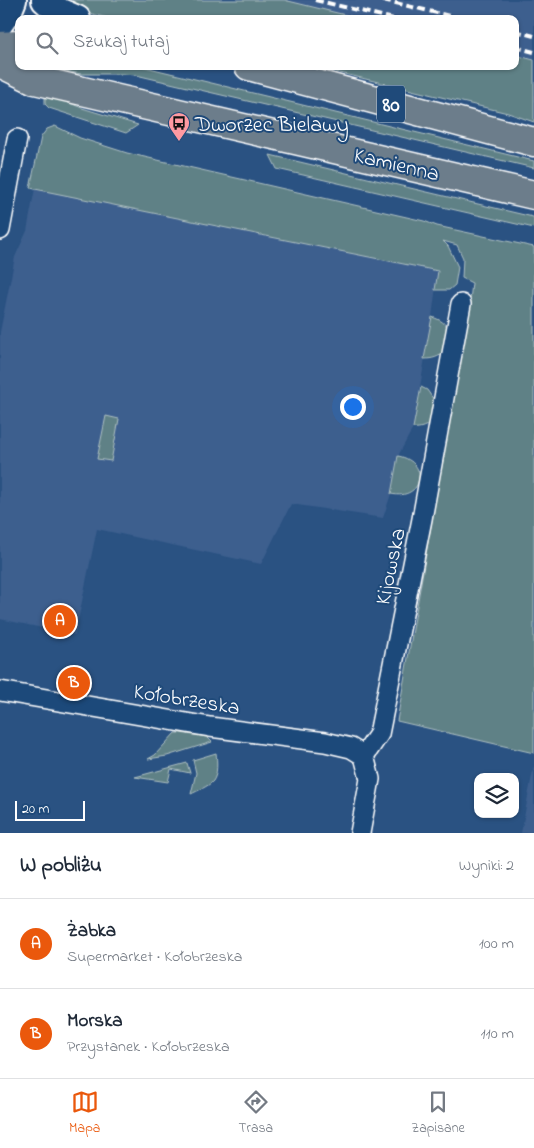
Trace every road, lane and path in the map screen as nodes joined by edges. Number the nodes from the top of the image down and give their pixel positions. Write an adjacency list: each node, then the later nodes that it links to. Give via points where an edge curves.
1 (13, 0): 4 (street)
2 (45, 0): 3 (street)
3 (68, 15)
4 (0, 23)
5 (15, 44): 6 (main road)
6 (0, 46)
7 (0, 63): 11 (main road, Kamienna, via 35,80)
8 (264, 70): 10 (main road, 80)
9 (17, 138): 12 (street)
10 (534, 142)
11 (534, 195)
12 (0, 230)
13 (461, 304): 15 (street, Kijowska, via 379,734)
14 (0, 691): 15 (street, Kołobrzeska, via 210,727 324,742 351,748)
15 (364, 756): 16 (street, via 370,779)
16 (360, 833)

